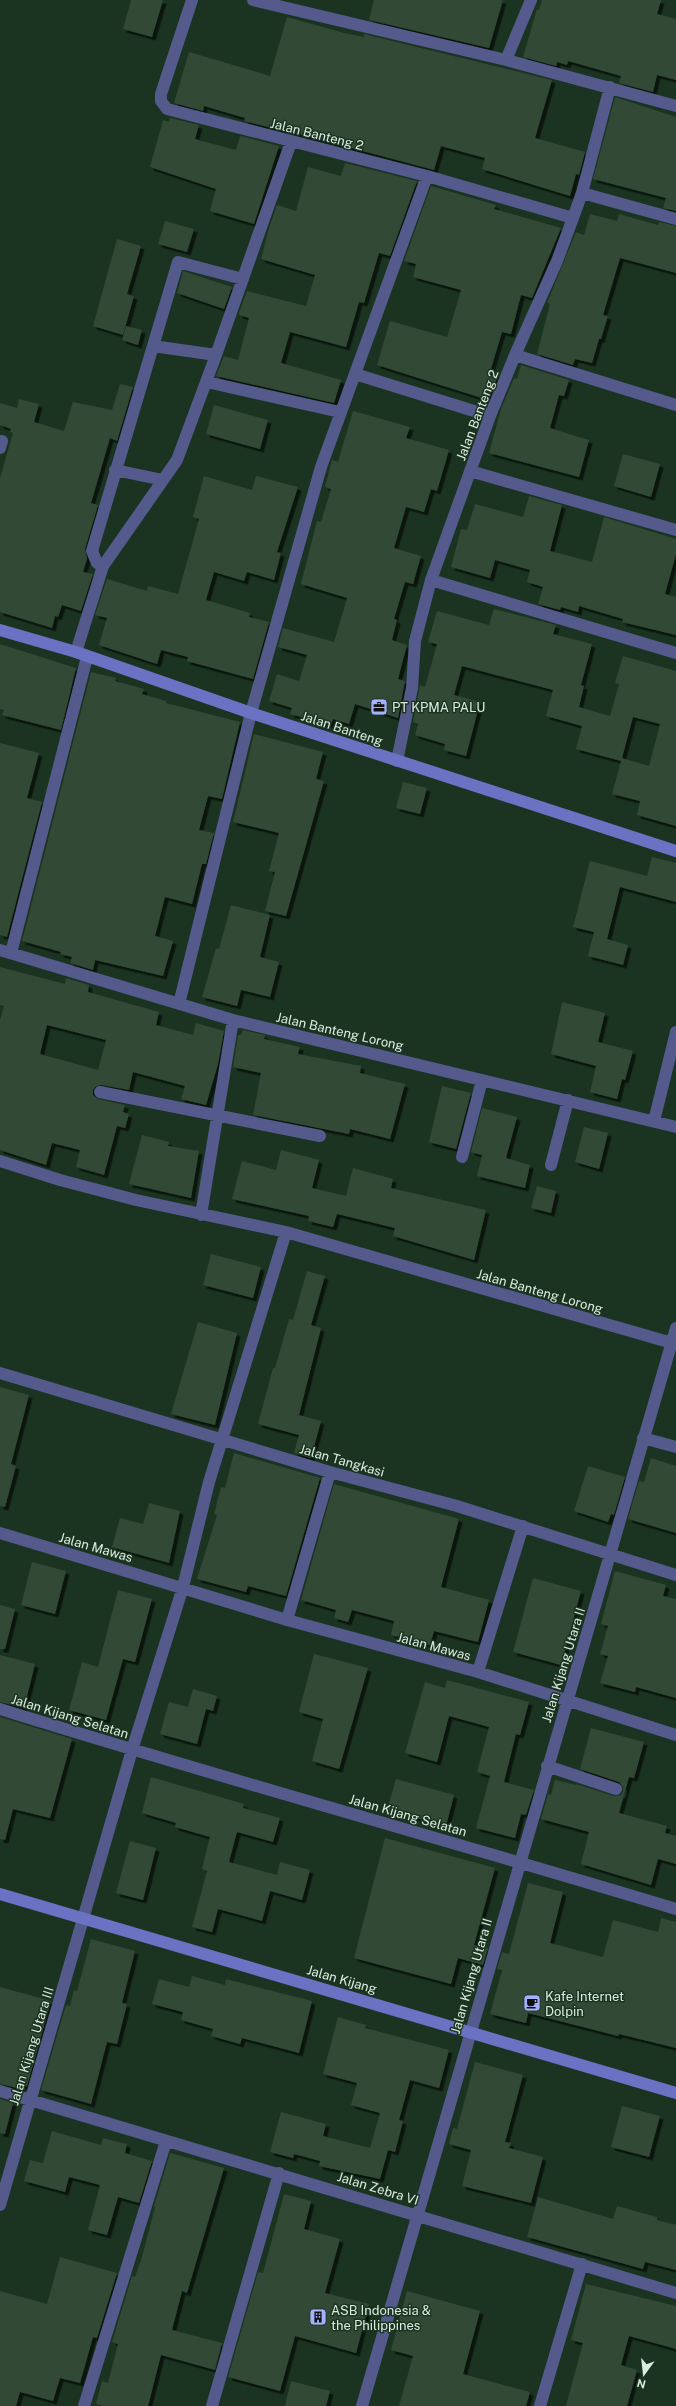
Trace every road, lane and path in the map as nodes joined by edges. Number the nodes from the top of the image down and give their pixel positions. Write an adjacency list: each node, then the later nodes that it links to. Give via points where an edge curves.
1 (192, 0): 7 (street, Jalan Banteng 2, via 161,94 164,107 173,112)
2 (253, 0): 4 (street)
3 (530, 0): 4 (street)
4 (506, 60): 5 (street)
5 (610, 86): 6 (street); 9 (street, Jalan Banteng 2)
6 (676, 106)
7 (291, 142): 8 (street, Jalan Banteng 2); 12 (street)
8 (427, 176): 10 (street, Jalan Banteng 2); 16 (street)
9 (582, 193): 10 (street, Jalan Banteng 2); 11 (street)
10 (573, 218): 15 (street, Jalan Banteng 2, via 558,261)
11 (676, 219)
12 (243, 279): 13 (street, via 178,262); 14 (street)
13 (153, 346): 14 (street); 21 (street)
14 (216, 355): 17 (street)
15 (515, 355): 18 (street); 20 (street, Jalan Banteng 2)
16 (355, 374): 19 (street); 20 (street)
17 (207, 382): 19 (street); 23 (street, via 177,460)
18 (676, 405)
19 (340, 412): 30 (street, via 321,467)
20 (490, 416): 22 (street, Jalan Banteng 2)
21 (114, 470): 23 (street); 25 (street, via 92,551 97,563)
22 (470, 471): 24 (street); 26 (street, Jalan Banteng 2)
23 (163, 480): 25 (street)
24 (676, 530)
25 (102, 566): 29 (street)
26 (431, 580): 28 (street); 31 (street, Jalan Banteng 2, via 415,641 412,688)
27 (0, 630): 29 (street, Jalan Banteng)
28 (676, 653)
29 (82, 655): 30 (street, Jalan Banteng); 33 (street)
30 (251, 713): 31 (street, Jalan Banteng); 34 (street)
31 (397, 761): 32 (street, Jalan Banteng)
32 (676, 851)
33 (6, 952): 34 (street, Jalan Banteng Lorong)
34 (179, 1004): 35 (street, Jalan Banteng Lorong)
35 (233, 1020): 37 (street, Jalan Banteng Lorong); 40 (street)
36 (676, 1032): 41 (street)
37 (482, 1080): 39 (street, Jalan Banteng Lorong); 44 (street)
38 (100, 1092): 40 (street)
39 (568, 1100): 41 (street, Jalan Banteng Lorong); 46 (street)
40 (217, 1114): 43 (street); 47 (street)
41 (654, 1121): 42 (street, Jalan Banteng Lorong)
42 (676, 1127)
43 (320, 1136)
44 (462, 1157)
45 (0, 1161): 47 (street, Jalan Banteng Lorong, via 60,1180)
46 (551, 1165)
47 (201, 1215): 48 (street, Jalan Banteng Lorong)
48 (286, 1232): 50 (street, Jalan Banteng Lorong); 53 (street)
49 (676, 1328): 50 (street)
50 (672, 1343): 52 (street)
51 (0, 1372): 53 (street, Jalan Tangkasi)
52 (643, 1438): 54 (street); 58 (street)
53 (224, 1440): 55 (street, Jalan Tangkasi); 60 (street, via 209,1482)
54 (676, 1448)
55 (330, 1472): 56 (street, Jalan Tangkasi); 61 (street)
56 (523, 1526): 58 (street, Jalan Tangkasi); 62 (street)
57 (0, 1533): 60 (street, Jalan Mawas)
58 (612, 1554): 59 (street, Jalan Tangkasi); 63 (street, Jalan Kijang Utara II)
59 (676, 1575)
60 (183, 1587): 61 (street, Jalan Mawas); 66 (street)
61 (287, 1620): 62 (street, Jalan Mawas)
62 (478, 1672): 63 (street, Jalan Mawas)
63 (566, 1701): 65 (street, Jalan Mawas); 67 (street, Jalan Kijang Utara II)
64 (0, 1709): 66 (street, Jalan Kijang Selatan)
65 (676, 1735)
66 (132, 1750): 69 (street, Jalan Kijang Selatan); 72 (street, Jalan Kijang Selatan)
67 (547, 1766): 68 (street); 69 (street, Jalan Kijang Utara II)
68 (616, 1789)
69 (519, 1861): 71 (street, Jalan Kijang Selatan); 73 (street, Jalan Kijang Utara II)
70 (0, 1894): 72 (street, Jalan Kijang)
71 (676, 1909)
72 (84, 1919): 73 (street, Jalan Kijang); 76 (street, Jalan Kijang Utara III)
73 (470, 2030): 75 (street, Jalan Kijang); 80 (street, Jalan Kijang Utara II)
74 (0, 2091): 76 (street, Jalan Zebra VI)
75 (676, 2093)
76 (29, 2100): 77 (street, Jalan Zebra VI); 79 (street, Jalan Kijang Utara III)
77 (166, 2141): 78 (street, Jalan Zebra VI); 83 (street)
78 (279, 2173): 80 (street, Jalan Zebra VI); 84 (street)
79 (0, 2205)
80 (417, 2215): 81 (street, Jalan Zebra VI); 85 (street, Jalan Kijang Utara II)
81 (582, 2264): 82 (street, Jalan Zebra VI); 86 (street)
82 (676, 2292)
83 (84, 2406)
84 (212, 2406)
85 (362, 2406)
86 (540, 2406)

